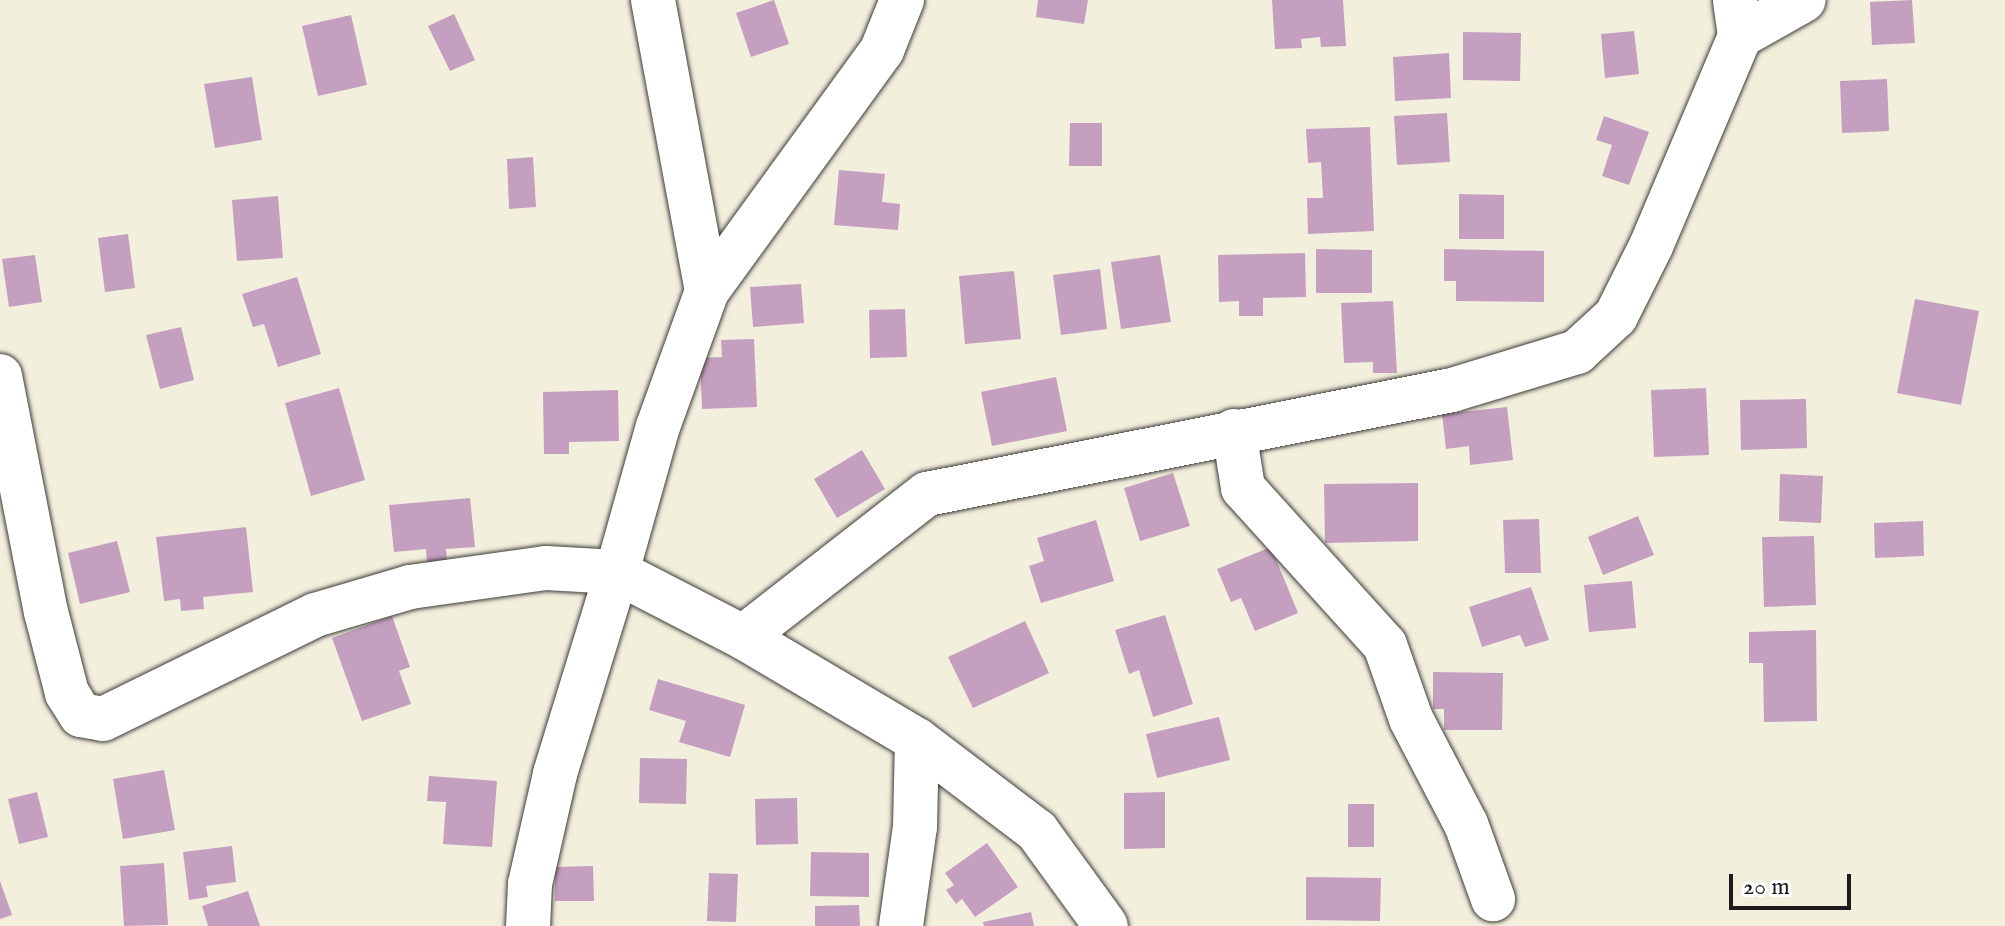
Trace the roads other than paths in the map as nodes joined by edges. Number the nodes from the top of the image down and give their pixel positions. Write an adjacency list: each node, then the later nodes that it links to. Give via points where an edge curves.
1 (653, 0): 5 (street)
2 (902, 0): 5 (street, via 882,50)
3 (1804, 0): 4 (street)
4 (1738, 18): 7 (street, via 1616,316 1577,352 1452,390)
5 (707, 291): 8 (street, via 658,426)
6 (0, 376): 8 (street, via 46,612 67,693 81,715 103,719 315,615 410,587 546,568)
7 (1234, 431): 9 (street, via 927,494); 11 (street, via 1243,488 1385,645 1411,719 1466,824)
8 (617, 572): 9 (street); 12 (street, via 555,774 530,884)
9 (743, 637): 10 (street)
10 (917, 740): 13 (street, via 915,827); 14 (street, via 1037,831)
11 (1493, 899)
12 (528, 926)
13 (901, 926)
14 (1106, 926)

